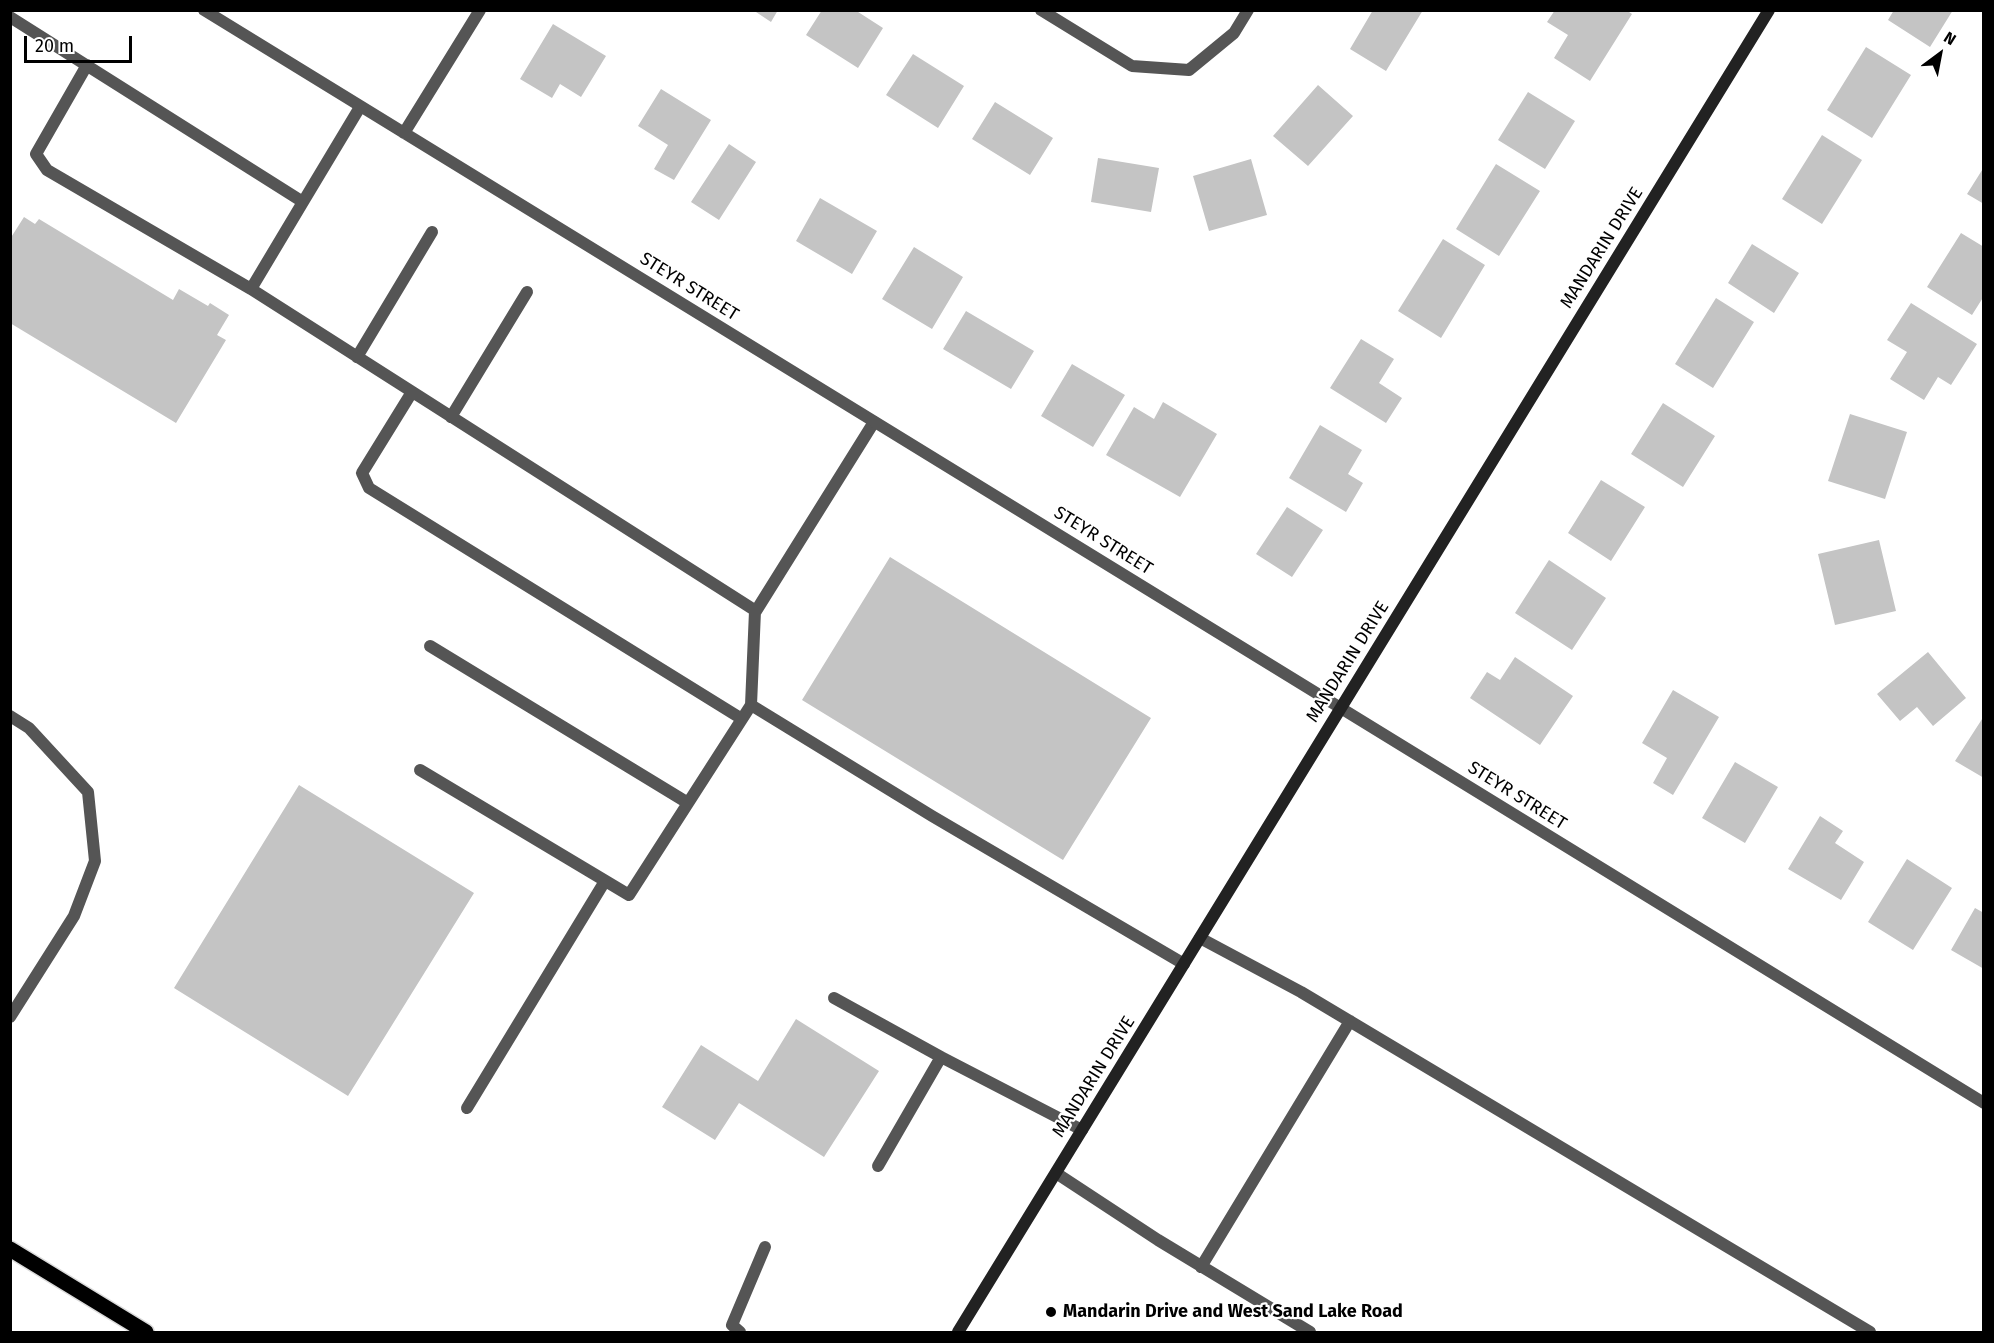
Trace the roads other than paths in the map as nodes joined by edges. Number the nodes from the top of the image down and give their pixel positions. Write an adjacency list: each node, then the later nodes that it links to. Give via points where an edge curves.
1 (204, 10): 8 (street, STEYR STREET)
2 (480, 10): 9 (street)
3 (1041, 10): 4 (street, via 1132,66 1189,70 1234,33)
4 (1248, 10)
5 (1769, 10): 21 (street, MANDARIN DRIVE)
6 (10, 17): 7 (street)
7 (87, 65): 10 (street); 12 (street, via 36,154 47,170)
8 (360, 106): 9 (street, STEYR STREET); 10 (street)
9 (404, 133): 17 (street, STEYR STREET)
10 (303, 202): 12 (street)
11 (432, 232): 14 (street)
12 (251, 289): 14 (street)
13 (527, 292): 16 (street)
14 (357, 357): 15 (street)
15 (412, 392): 16 (street); 23 (street, via 362,473 369,488)
16 (451, 417): 18 (street)
17 (874, 422): 18 (street); 21 (street, STEYR STREET)
18 (755, 611): 20 (street)
19 (430, 646): 25 (street)
20 (751, 705): 23 (street); 28 (street)
21 (1341, 709): 27 (street, MANDARIN DRIVE); 33 (street, STEYR STREET)
22 (10, 716): 30 (street, via 28,728 88,792 95,861 74,916)
23 (742, 719): 25 (street)
24 (420, 770): 26 (street)
25 (688, 803): 26 (street, via 629,895)
26 (605, 881): 34 (street)
27 (1200, 938): 28 (street, MANDARIN DRIVE); 31 (street)
28 (1184, 964): 35 (street, MANDARIN DRIVE)
29 (834, 998): 32 (street)
30 (10, 1017)
31 (1350, 1021): 40 (street); 45 (street)
32 (941, 1057): 35 (street); 36 (street)
33 (1983, 1103)
34 (467, 1108)
35 (1082, 1130): 37 (street, MANDARIN DRIVE)
36 (878, 1166)
37 (1056, 1173): 40 (street); 43 (street, MANDARIN DRIVE)
38 (765, 1247): 42 (street, via 732,1325)
39 (10, 1249): 41 (main road)
40 (1201, 1267): 44 (street)
41 (146, 1332)
42 (740, 1332)
43 (958, 1332)
44 (1310, 1332)
45 (1869, 1332)

